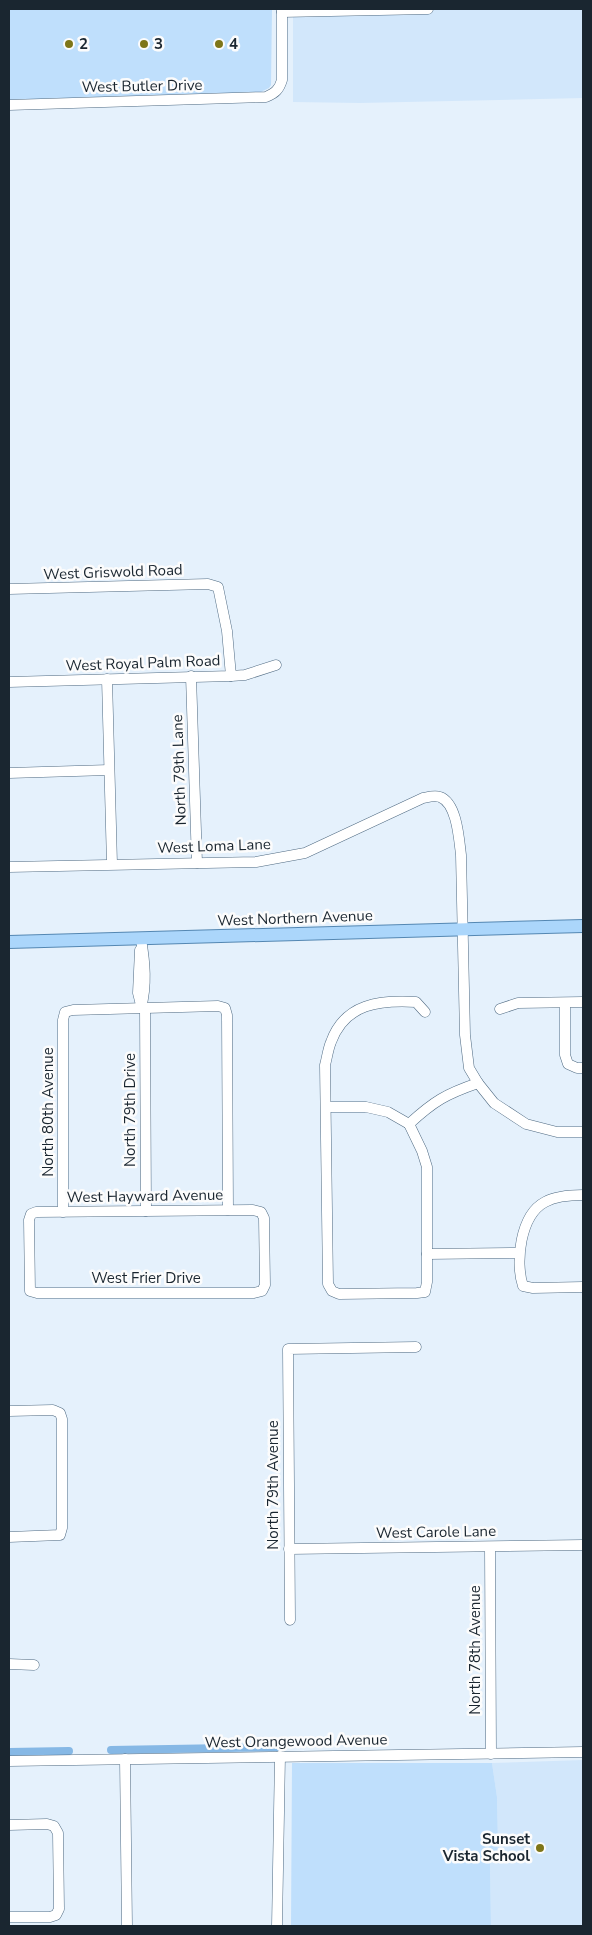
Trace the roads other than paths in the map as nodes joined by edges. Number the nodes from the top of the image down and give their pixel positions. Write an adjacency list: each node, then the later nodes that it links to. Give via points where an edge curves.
1 (428, 9): 2 (street)
2 (282, 10): 3 (street, West Butler Drive, via 282,80 280,88 266,97)
3 (9, 104)
4 (9, 589): 7 (street, West Griswold Road, via 208,584 218,587 228,632)
5 (276, 664): 7 (street, West Royal Palm Road, via 245,675)
6 (191, 676): 7 (street, West Royal Palm Road); 8 (street, West Royal Palm Road); 12 (street, North 79th Lane)
7 (231, 676)
8 (107, 679): 9 (street, West Royal Palm Road); 10 (street)
9 (9, 682)
10 (109, 770): 11 (street); 13 (street)
11 (9, 772)
12 (197, 863): 13 (street, West Loma Lane); 16 (street, West Loma Lane, via 256,862 305,853 424,798 438,796 448,801 458,832 462,856)
13 (112, 864): 14 (street, West Loma Lane)
14 (9, 868)
15 (583, 926): 16 (main road, West Northern Avenue)
16 (462, 928): 17 (main road, West Northern Avenue); 25 (street, via 465,1035 470,1068)
17 (141, 939): 18 (main road, West Northern Avenue); 21 (street, North 79th Drive, via 138,964)
18 (9, 942)
19 (583, 1002): 20 (street)
20 (565, 1003): 22 (street, via 518,1003); 24 (street, via 564,1055 568,1064)
21 (143, 1008): 30 (street, via 225,1008); 31 (street, North 79th Drive); 32 (street, North 80th Avenue, via 65,1012)
22 (500, 1010)
23 (425, 1012): 26 (street, via 416,1002 392,1001 362,1006 342,1022 331,1042 326,1066)
24 (583, 1068)
25 (478, 1083): 27 (street, via 449,1093); 28 (street, via 494,1103 526,1124 557,1132)
26 (327, 1107): 27 (street, via 366,1107 388,1112); 34 (street, via 328,1284 332,1291 339,1294 425,1292)
27 (410, 1124): 34 (street, via 427,1167)
28 (583, 1132)
29 (583, 1195): 33 (street, via 545,1202 524,1230)
30 (228, 1210): 31 (street, West Hayward Avenue); 37 (street, West Hayward Avenue, via 261,1212 264,1218 265,1285)
31 (146, 1211): 32 (street, West Hayward Avenue)
32 (63, 1212): 36 (street, West Hayward Avenue, via 31,1214)
33 (519, 1253): 34 (street); 35 (street, via 523,1286)
34 (427, 1254)
35 (583, 1287)
36 (30, 1291): 37 (street, West Frier Drive)
37 (262, 1291)
38 (416, 1347): 43 (street, North 79th Avenue, via 288,1349)
39 (9, 1411): 40 (street, via 54,1410 60,1412 62,1419 60,1535)
40 (9, 1537)
41 (583, 1545): 42 (street, West Carole Lane)
42 (490, 1547): 43 (street, West Carole Lane); 48 (street, North 78th Avenue)
43 (289, 1550): 44 (street, North 79th Avenue)
44 (290, 1620)
45 (9, 1664): 46 (street)
46 (34, 1665)
47 (583, 1752): 48 (street, West Orangewood Avenue)
48 (491, 1754): 49 (street, West Orangewood Avenue)
49 (280, 1756): 50 (street, West Orangewood Avenue); 55 (street)
50 (125, 1759): 51 (street, West Orangewood Avenue); 54 (street)
51 (9, 1761)
52 (9, 1825): 53 (street, via 47,1824 54,1826 58,1833 56,1915)
53 (9, 1917)
54 (127, 1926)
55 (277, 1926)

